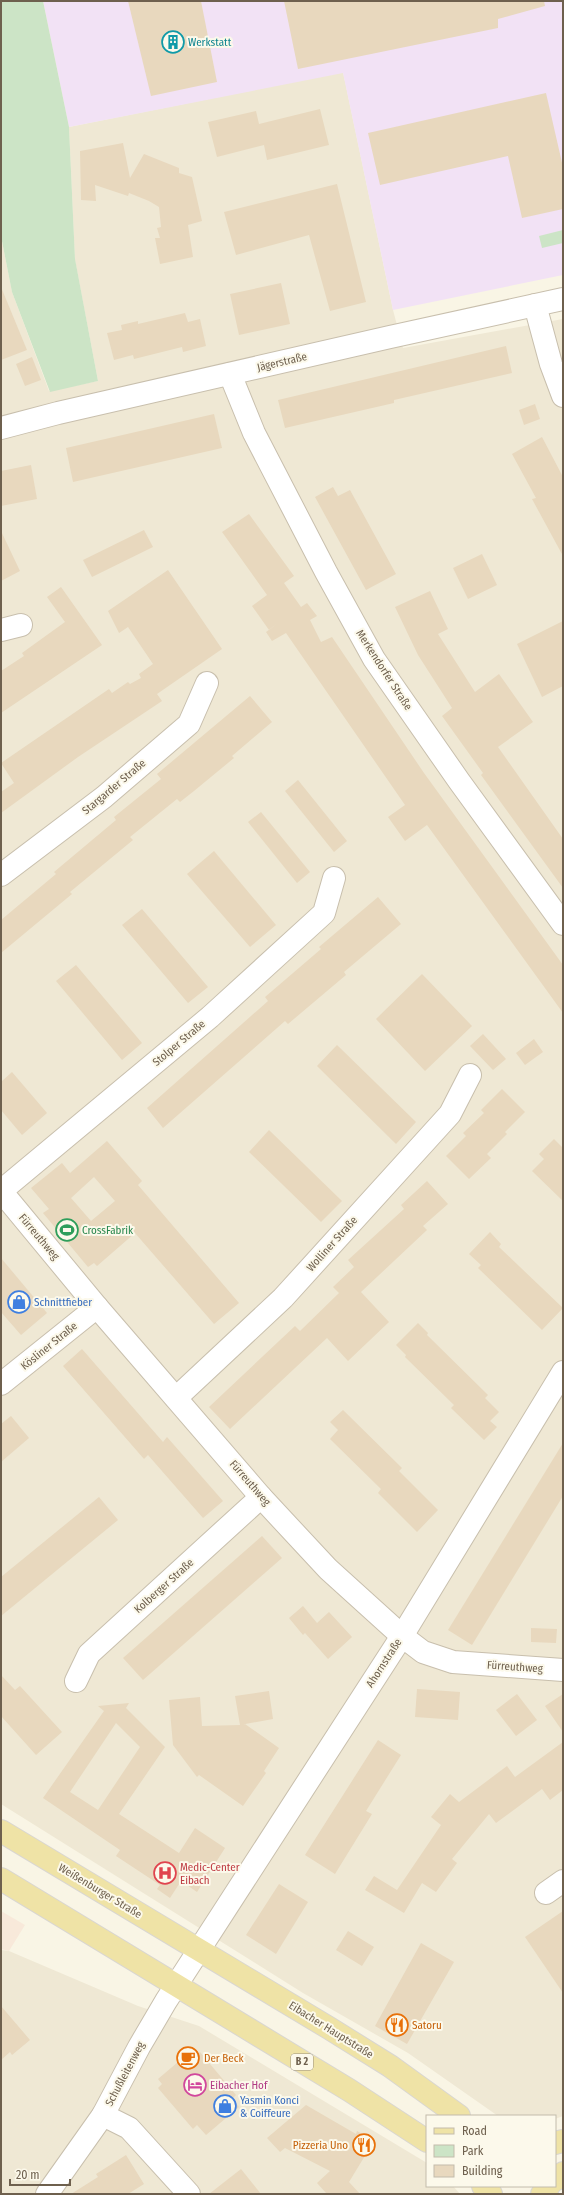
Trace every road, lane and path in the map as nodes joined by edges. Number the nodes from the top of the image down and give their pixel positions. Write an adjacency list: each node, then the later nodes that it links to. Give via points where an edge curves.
1 (563, 299): 2 (street, Jägerstraße)
2 (535, 305): 3 (street, Jägerstraße); 4 (street, via 551,364)
3 (230, 374): 5 (street, Jägerstraße); 9 (street, Merkendorfer Straße, via 254,433 374,659)
4 (563, 396)
5 (1, 428)
6 (207, 683): 7 (street, Stargarder Straße, via 189,724 104,797)
7 (1, 875)
8 (334, 878): 11 (street, Stolper Straße, via 324,913 210,1017)
9 (563, 924)
10 (470, 1075): 15 (street, Wolliner Straße, via 450,1114 283,1298)
11 (1, 1191): 12 (street, Fürreuthweg)
12 (97, 1307): 14 (street, Kösliner Straße); 15 (street, Fürreuthweg)
13 (563, 1372): 17 (street, Ahornstraße)
14 (1, 1384)
15 (176, 1398): 16 (street, Fürreuthweg)
16 (261, 1497): 17 (street, Fürreuthweg, via 328,1569); 19 (street, Kolberger Straße, via 89,1654)
17 (402, 1636): 18 (street, Fürreuthweg, via 423,1652 453,1662); 22 (street, Ahornstraße)
18 (563, 1670)
19 (76, 1680)
20 (1, 1831): 22 (main road, Weißenburger Straße)
21 (1, 1879): 23 (main road, B 2)
22 (199, 1950): 23 (street, Schußleitenweg); 25 (main road, Eibacher Hauptstraße, via 366,2051)
23 (176, 1986): 24 (street, Schußleitenweg, via 139,2047); 26 (main road, B 2, via 349,2090)
24 (103, 2115): 27 (street, Schußleitenweg); 28 (street, via 129,2128)
25 (458, 2115)
26 (426, 2140)
27 (47, 2194)
28 (189, 2194)

